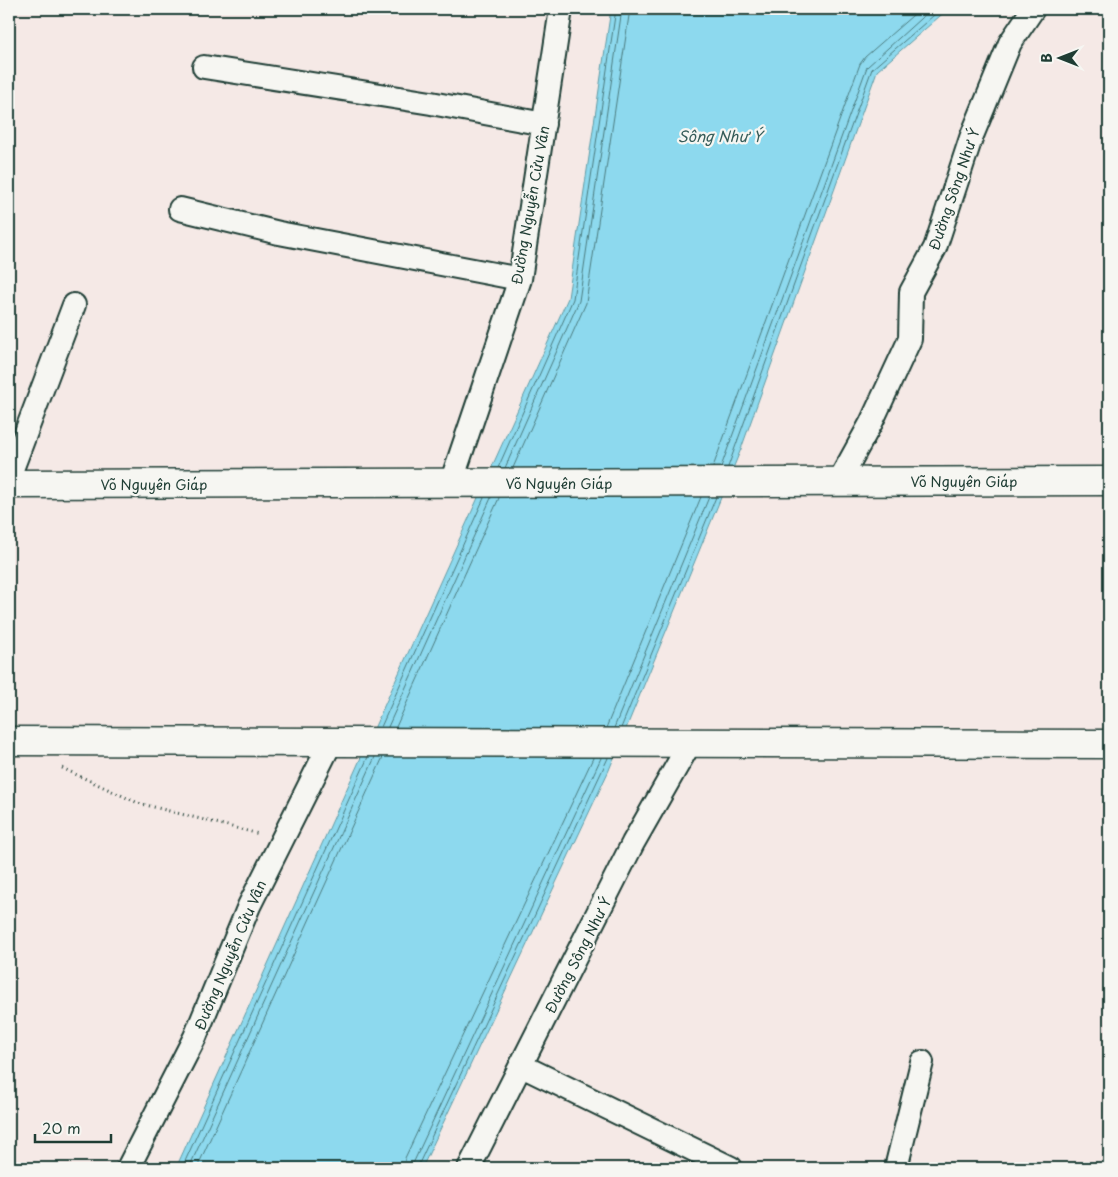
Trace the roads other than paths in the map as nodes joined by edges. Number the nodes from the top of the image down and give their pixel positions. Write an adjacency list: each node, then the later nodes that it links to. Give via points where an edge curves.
1 (561, 9): 4 (street, Đường Nguyễn Cửu Vân)
2 (1033, 9): 10 (street, Đường Sông Như Ý, via 1010,43 971,138 935,248 911,292 910,339)
3 (204, 67): 4 (street)
4 (544, 124): 6 (street, Đường Nguyễn Cửu Vân)
5 (180, 209): 6 (street, via 279,233)
6 (520, 278): 11 (street, Đường Nguyễn Cửu Vân)
7 (74, 305): 8 (street)
8 (9, 477)
9 (1109, 481): 10 (street, Võ Nguyên Giáp)
10 (839, 482): 11 (street, Võ Nguyên Giáp)
11 (457, 483): 12 (street, Võ Nguyên Giáp)
12 (9, 484)
13 (9, 740): 14 (street)
14 (344, 742): 15 (street); 19 (street, Đường Nguyễn Cửu Vân, via 281,839 248,906 195,1037)
15 (678, 743): 16 (street); 18 (street, Đường Sông Như Ý, via 633,843)
16 (1109, 744)
17 (922, 1062): 22 (street)
18 (522, 1066): 20 (street, Đường Sông Như Ý); 21 (street)
19 (128, 1168)
20 (469, 1168)
21 (731, 1168)
22 (896, 1168)

